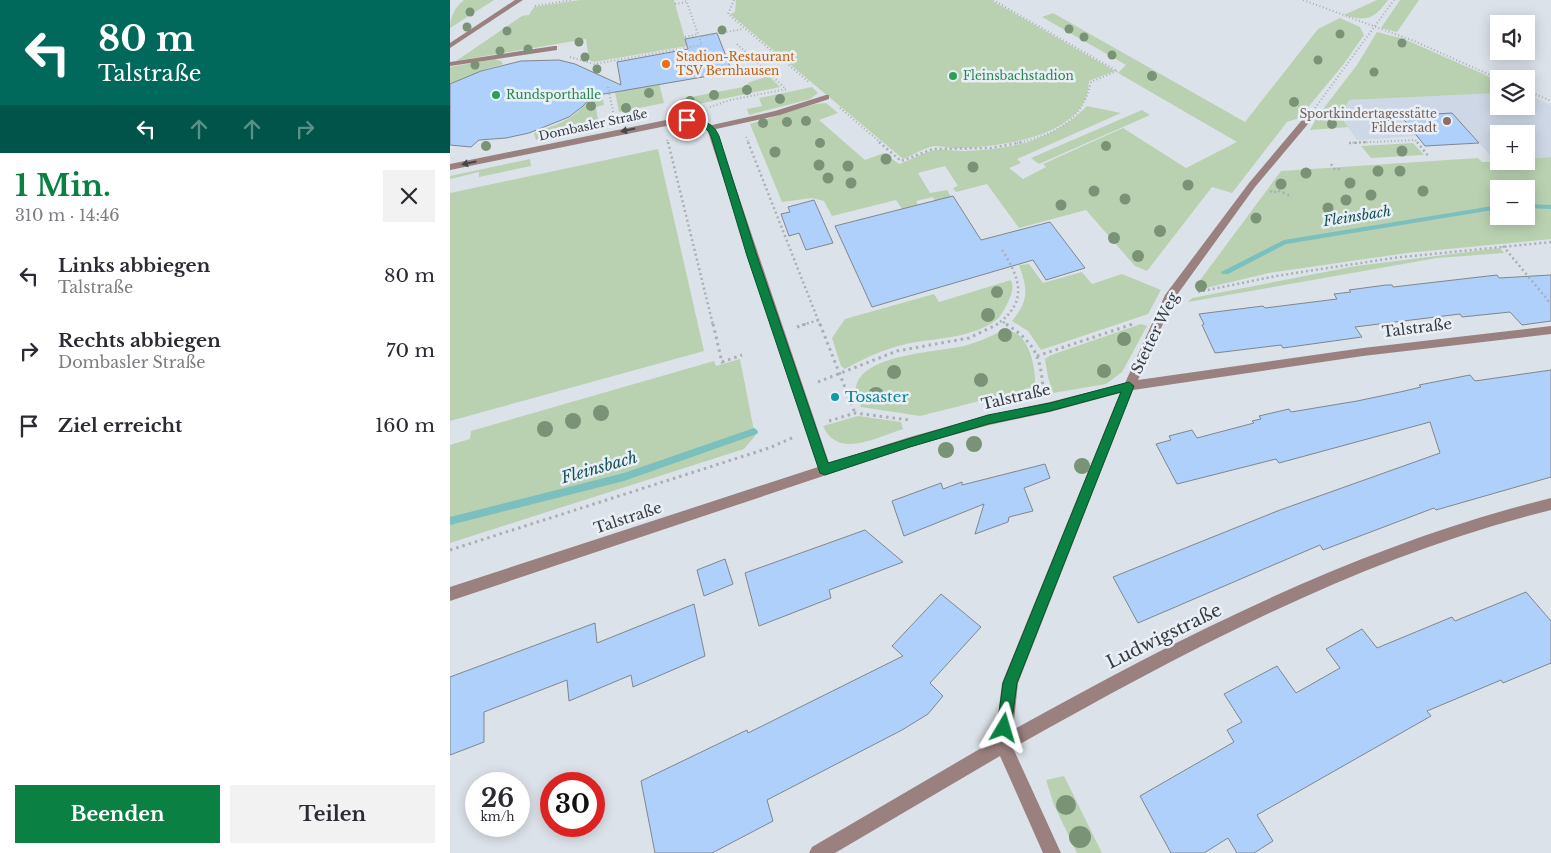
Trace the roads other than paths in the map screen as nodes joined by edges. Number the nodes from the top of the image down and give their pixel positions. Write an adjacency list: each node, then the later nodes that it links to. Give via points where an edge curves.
1 (517, 2): 2 (street)
2 (450, 46)
3 (554, 48): 4 (street, via 508,60)
4 (450, 64)
5 (826, 96): 7 (street, via 777,113)
6 (1305, 122): 10 (street, Stetter Weg, via 1266,168 1169,298)
7 (711, 128): 8 (street, Dombasler Straße, one-way to 8, via 698,121 676,120); 11 (street)
8 (450, 167)
9 (1551, 330): 10 (street, Talstraße, via 1363,352)
10 (1129, 386): 11 (street, Talstraße, via 988,420); 14 (street, Stetter Weg, via 1010,683)
11 (825, 470): 13 (street, Talstraße)
12 (1551, 504): 14 (street, Ludwigstraße, via 1495,518 1348,571 1126,676)
13 (450, 594)
14 (1003, 744): 15 (street, Ludwigstraße); 16 (street)
15 (818, 853)
16 (1052, 853)

